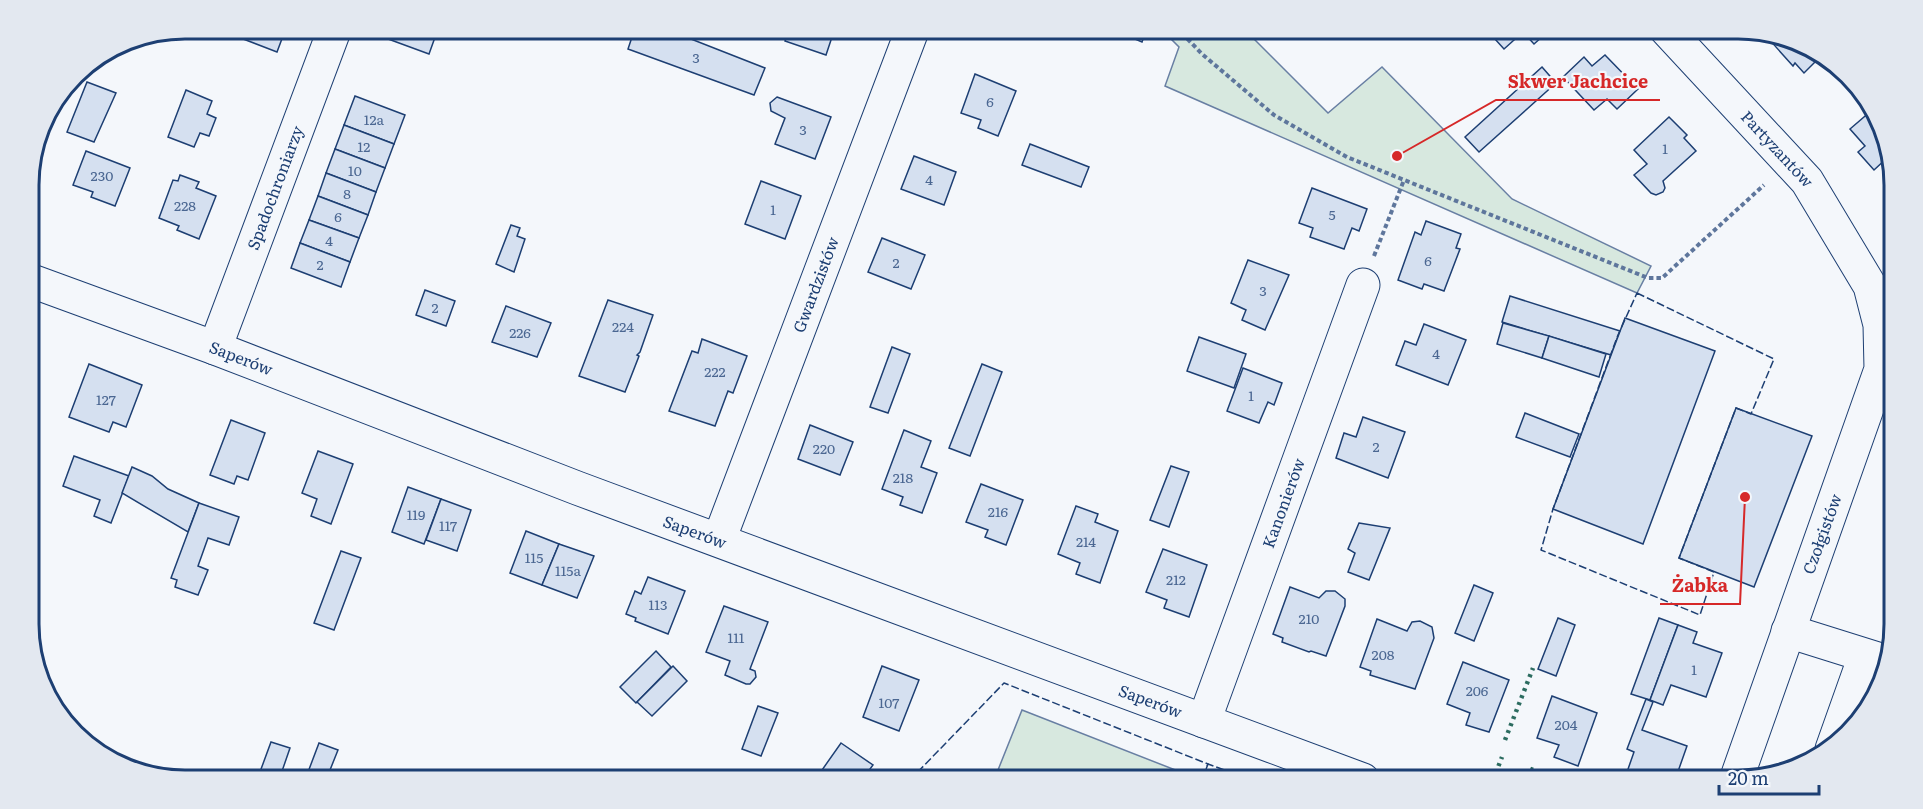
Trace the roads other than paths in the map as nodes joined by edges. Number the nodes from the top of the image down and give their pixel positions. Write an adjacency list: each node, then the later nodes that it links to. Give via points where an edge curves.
1 (331, 39): 7 (street, Spadochroniarzy)
2 (909, 39): 10 (street, Gwardzistów)
3 (1675, 39): 6 (street, Partyzantów, via 1807,181)
4 (39, 284): 7 (street, Saperów)
5 (1363, 285): 13 (street, Kanonierów)
6 (1870, 286): 8 (street, Czołgistów)
7 (215, 348): 10 (street, Saperów)
8 (1884, 351)
9 (1884, 378): 11 (street, Czołgistów)
10 (719, 540): 13 (street, Saperów)
11 (1788, 631): 12 (street); 16 (street, Czołgistów)
12 (1876, 659): 14 (street)
13 (1204, 721): 15 (street, Saperów)
14 (1845, 723)
15 (1336, 770)
16 (1739, 770)

